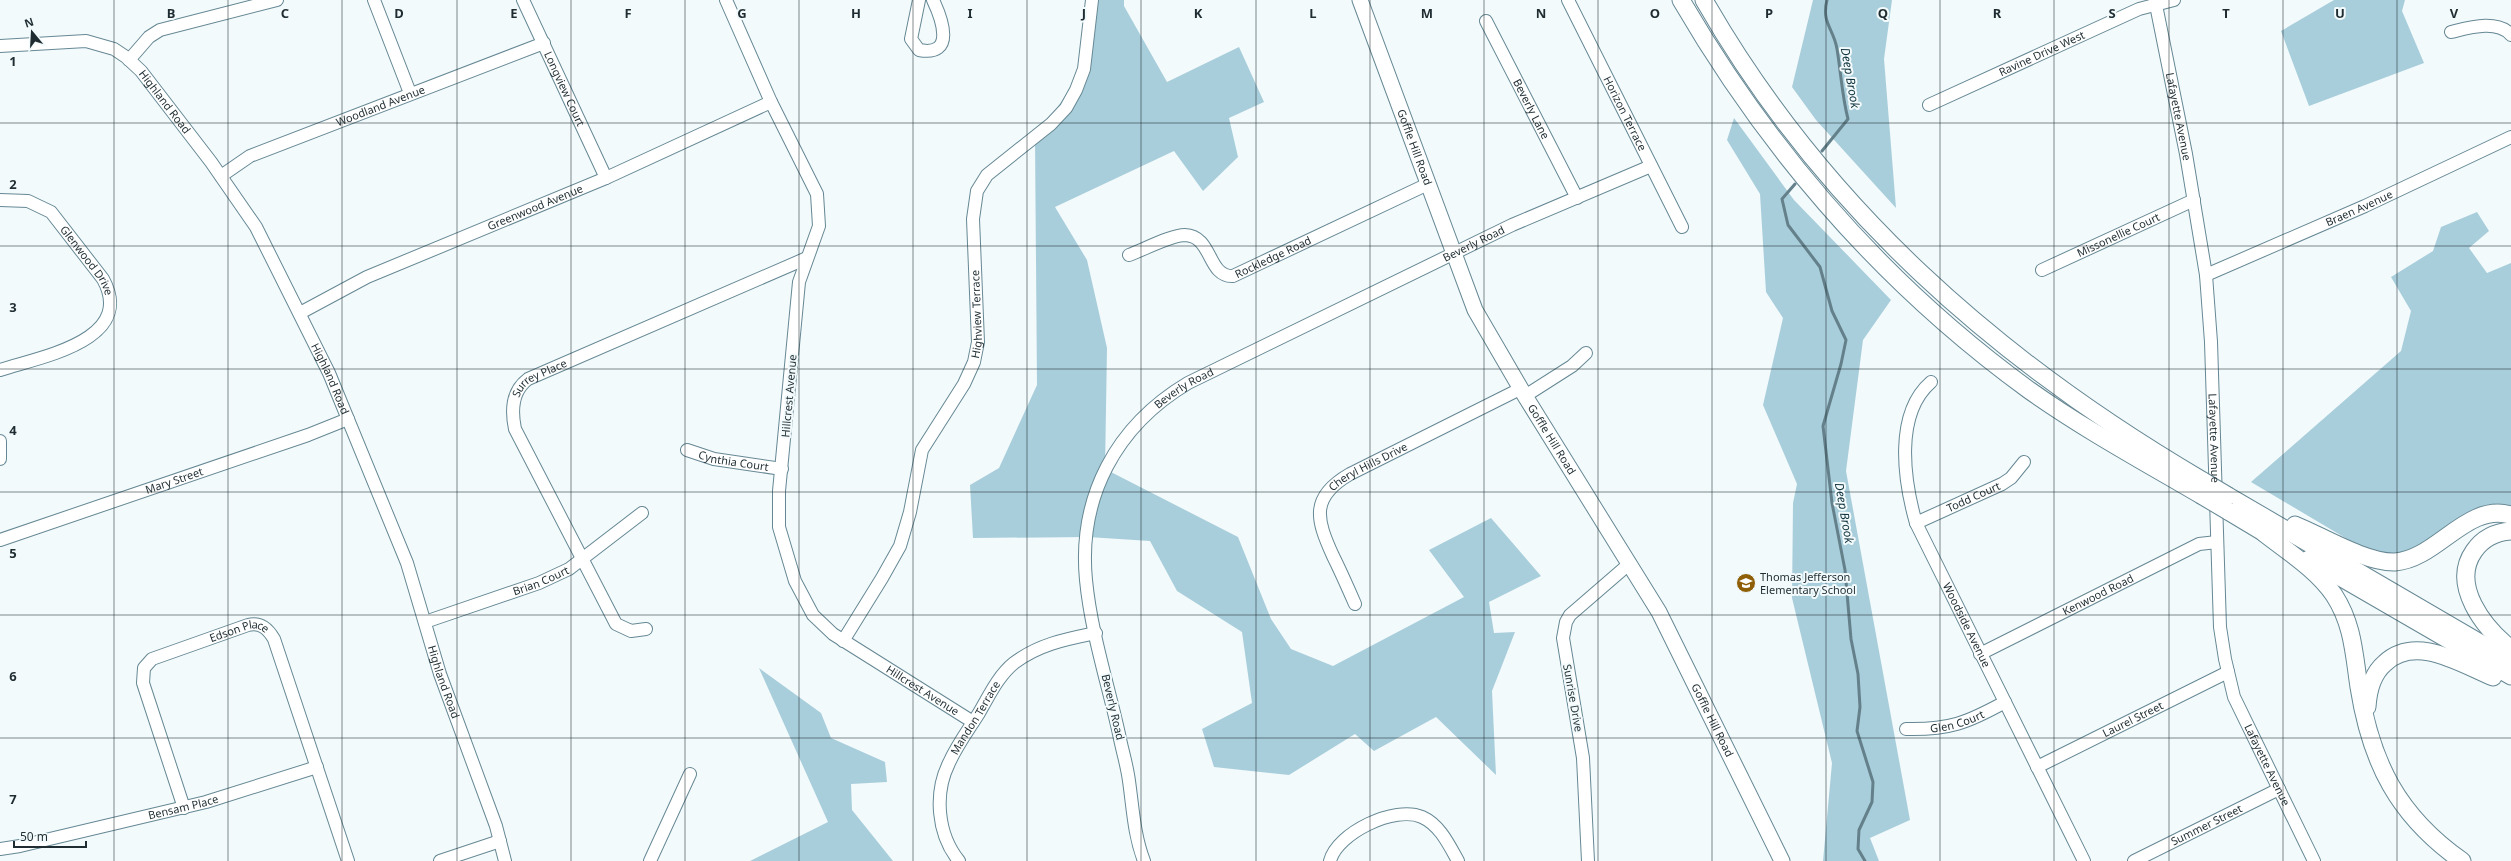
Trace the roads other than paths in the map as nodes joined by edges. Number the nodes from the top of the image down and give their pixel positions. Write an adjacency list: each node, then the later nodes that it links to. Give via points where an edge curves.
1 (277, 0): 19 (street, via 160,30 149,37)
2 (374, 0): 20 (street)
3 (523, 0): 17 (street, Longview Court)
4 (726, 0): 21 (street, Hillcrest Avenue)
5 (919, 0): 6 (street, via 911,39 920,50 926,52 937,50 944,35)
6 (933, 0)
7 (1092, 0): 63 (street, Highview Terrace, via 1084,68 1066,108 1051,124 987,175 978,191 973,219 978,342 974,362 964,384 922,450 910,512 900,546)
8 (1360, 0): 27 (main road, Goffle Hill Road)
9 (1568, 0): 24 (street, Horizon Terrace)
10 (1681, 0): 48 (highway, via 1734,87 1776,145 1845,226 1894,277 1946,324 2030,390 2090,430)
11 (1704, 0): 48 (highway, via 1751,75 1793,132 1862,215 1910,264 1958,309 2045,379)
12 (2174, 0): 13 (street, Ravine Drive West)
13 (2156, 2): 22 (street, Ravine Drive West); 30 (street, Lafayette Avenue)
14 (1486, 21): 28 (street, Beverly Lane)
15 (2451, 32): 16 (street, via 2473,26 2491,26)
16 (2511, 35)
17 (544, 42): 20 (street, Woodland Avenue); 26 (street, Longview Court)
18 (0, 46): 19 (street, Highland Road, via 86,41 114,49)
19 (129, 60): 25 (street, Highland Road, via 141,71)
20 (410, 93): 25 (street, Woodland Avenue, via 250,156)
21 (771, 102): 26 (street, Greenwood Avenue); 34 (street, Hillcrest Avenue, via 817,194 819,226)
22 (1929, 105)
23 (2511, 137): 36 (street, Braen Avenue, via 2365,206)
24 (1651, 166): 28 (street, Beverly Road); 31 (street, Horizon Terrace)
25 (221, 176): 37 (street, Highland Road, via 256,227)
26 (606, 178): 37 (street, Greenwood Avenue, via 367,277)
27 (1428, 184): 32 (main road, Goffle Hill Road); 33 (street, Rockledge Road, via 1233,276 1224,275 1219,271 1206,246 1192,237 1177,236)
28 (1577, 198): 32 (street, Beverly Road, via 1528,217)
29 (0, 200): 39 (street, Glenwood Drive, via 28,201 51,212 103,279 107,287 109,305 100,330 86,340)
30 (2194, 200): 35 (street, Missonellie Court); 36 (street, Lafayette Avenue)
31 (1682, 227)
32 (1453, 253): 41 (main road, Goffle Hill Road, via 1475,310); 62 (street, Beverly Road, via 1188,383 1143,415 1112,456 1093,502 1085,560 1089,600)
33 (1129, 255)
34 (806, 258): 47 (street, Hillcrest Avenue, via 799,282); 57 (street, Surrey Place, via 528,379 518,389 512,408 515,429)
35 (2042, 270)
36 (2206, 275): 56 (street, Lafayette Avenue, via 2211,342)
37 (300, 313): 42 (street, Highland Road)
38 (1586, 353): 41 (street, Cheryl Hills Drive, via 1572,366)
39 (0, 370)
40 (1931, 382): 52 (street, Woodside Avenue, via 1920,391 1908,430 1906,477)
41 (1523, 392): 58 (main road, Goffle Hill Road); 59 (street, Cheryl Hills Drive, via 1350,474 1328,490 1319,512 1321,528)
42 (348, 419): 55 (street, Mary Street); 60 (street, Highland Road, via 407,563)
43 (0, 441): 45 (street)
44 (687, 450): 47 (street, Cynthia Court, via 729,462)
45 (0, 459)
46 (2024, 462): 52 (street, Todd Court, via 2011,478 2002,484)
47 (782, 469): 63 (street, Hillcrest Avenue, via 778,515 782,543 795,581 813,615)
48 (2202, 488): 49 (highway, bridge)
49 (2228, 504): 51 (highway, via 2362,555 2394,562 2416,557 2486,514); 54 (highway); 66 (highway)
50 (642, 513): 57 (street, Brian Court)
51 (2511, 515)
52 (1916, 523): 65 (street, Woodside Avenue)
53 (2511, 531): 64 (highway, via 2493,535 2477,546 2468,563 2466,575 2471,599 2483,622)
54 (2264, 532): 68 (highway); 73 (highway, via 2316,575 2340,605 2350,630)
55 (0, 540)
56 (2217, 542): 65 (street, Kenwood Road, via 2199,544); 67 (street, Lafayette Avenue, via 2220,627)
57 (581, 559): 60 (street, Brian Court, via 569,569 539,583); 61 (street, Surrey Place, via 616,624 631,631)
58 (1629, 564): 89 (street, Sunrise Drive, via 1570,615 1563,630 1583,758); 90 (main road, Goffle Hill Road, via 1659,612)
59 (1355, 604)
60 (425, 622): 79 (street, Highland Road, via 440,674)
61 (646, 629)
62 (1096, 633): 71 (street, Mandon Terrace, via 1048,644 1014,663 998,682); 86 (street, Beverly Road, via 1129,780 1134,829)
63 (843, 641): 71 (street, Hillcrest Avenue)
64 (2511, 649)
65 (1980, 654): 70 (street, Woodside Avenue)
66 (2511, 661)
67 (2228, 672): 75 (street, Laurel Street); 77 (street, Lafayette Avenue, via 2234,697)
68 (2511, 676)
69 (2511, 685): 73 (highway, via 2431,652 2404,652 2389,658 2374,676 2367,700)
70 (2005, 702): 72 (street, Glen Court, via 1955,726 1932,730); 75 (street, Woodside Avenue)
71 (973, 722): 85 (street, Mandon Terrace, via 949,762 942,786 940,806 943,827)
72 (1906, 729)
73 (2368, 729): 94 (highway, via 2379,763 2404,808 2427,833)
74 (317, 767): 78 (street, Bensam Place); 78 (street, Edson Place, via 274,640 267,629 260,625 248,625 152,659 144,668 143,683); 81 (street, Edson Place)
75 (2037, 767): 91 (street, Woodside Avenue)
76 (690, 774): 84 (street)
77 (2279, 789): 92 (street, Summer Street); 93 (street, Lafayette Avenue)
78 (184, 808): 80 (street, Bensam Place, via 20,846)
79 (500, 841): 82 (street); 83 (street, Highland Road)
80 (0, 848)
81 (348, 861)
82 (440, 861)
83 (505, 861)
84 (650, 861)
85 (959, 861)
86 (1144, 861)
87 (1330, 861): 88 (street, via 1336,847 1350,835 1392,815 1405,813 1414,814 1432,823)
88 (1458, 861)
89 (1588, 861)
90 (1782, 861)
91 (2084, 861)
92 (2134, 861)
93 (2314, 861)
94 (2462, 861)

